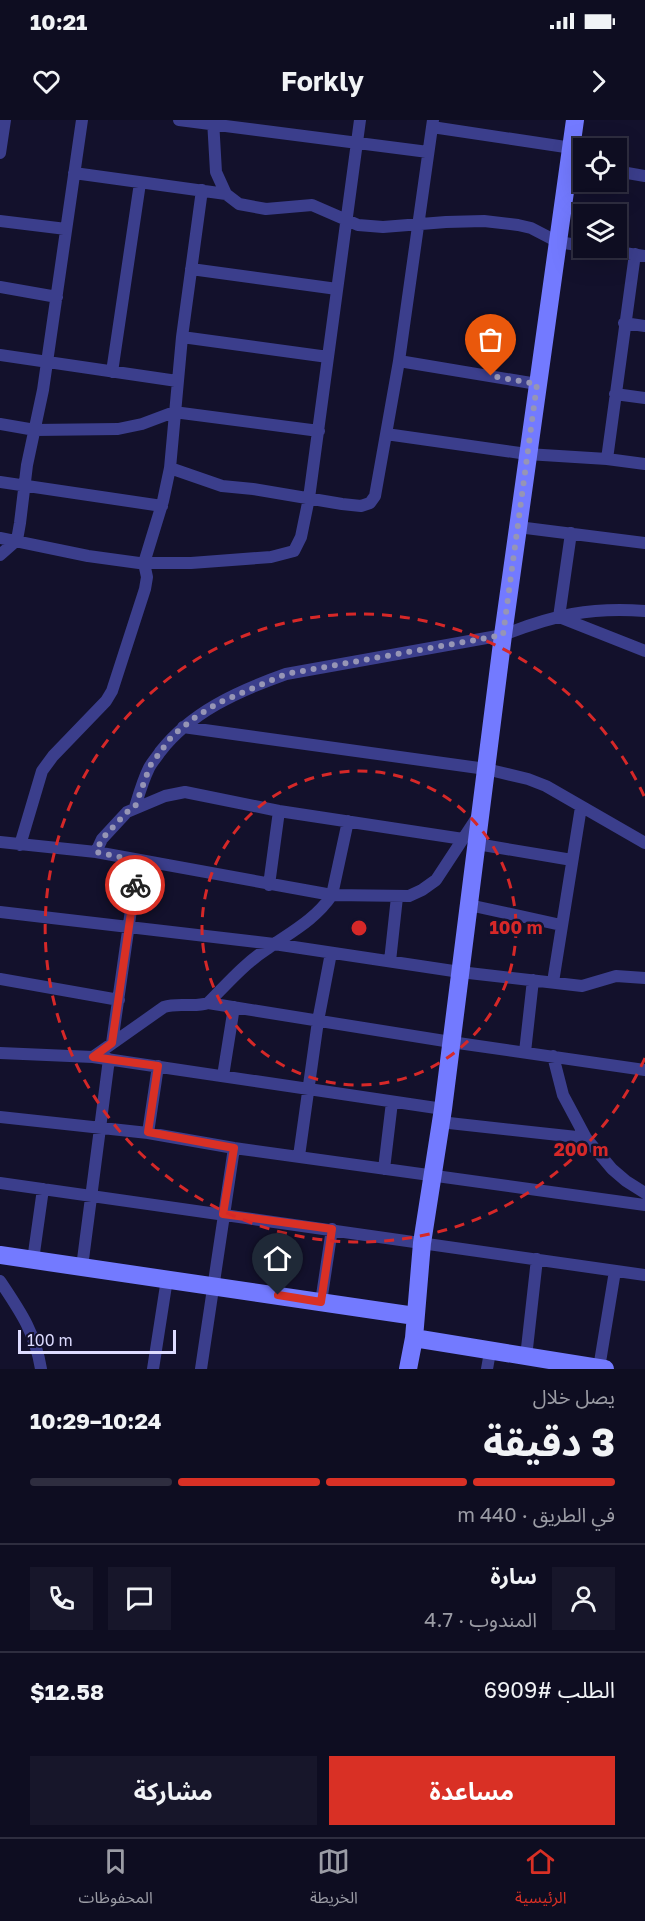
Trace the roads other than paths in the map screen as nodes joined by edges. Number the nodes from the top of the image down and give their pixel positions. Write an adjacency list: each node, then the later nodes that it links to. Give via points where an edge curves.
1 (5, 120): 11 (street)
2 (82, 120): 14 (street)
3 (179, 120): 6 (street)
4 (360, 120): 9 (street)
5 (575, 120): 8 (street)
6 (212, 122): 9 (street); 19 (street, via 214,164)
7 (432, 124): 10 (street); 12 (street)
8 (575, 138)
9 (357, 141): 10 (street); 20 (street)
10 (428, 152): 22 (street)
11 (0, 153)
12 (573, 159)
13 (573, 169): 24 (street)
14 (74, 173): 17 (street); 23 (street)
15 (627, 173): 16 (street)
16 (645, 176)
17 (140, 183): 18 (street); 38 (street)
18 (202, 190): 19 (street); 27 (street)
19 (226, 194): 20 (street, via 254,209 312,205)
20 (346, 219): 22 (street, via 358,225); 29 (street)
21 (0, 221): 23 (street)
22 (419, 225): 24 (street, via 484,221 518,225); 37 (street)
23 (66, 229): 30 (street)
24 (558, 242): 25 (street); 40 (street)
25 (573, 244)
26 (640, 255): 31 (street)
27 (191, 269): 29 (street); 33 (street)
28 (0, 288): 30 (street)
29 (337, 289): 35 (street)
30 (57, 297): 36 (street)
31 (624, 323): 32 (street); 41 (street)
32 (645, 326)
33 (182, 337): 35 (street); 39 (street)
34 (0, 356): 36 (street)
35 (328, 357): 46 (street)
36 (47, 362): 38 (street); 45 (street)
37 (399, 362): 40 (street); 47 (street)
38 (112, 372): 39 (street)
39 (177, 381): 43 (street)
40 (537, 384): 48 (street)
41 (615, 394): 42 (street); 49 (street)
42 (645, 398)
43 (174, 412): 45 (street, via 118,429); 46 (street); 51 (street)
44 (0, 424): 45 (street)
45 (35, 430): 53 (street)
46 (319, 431): 54 (street)
47 (386, 434): 48 (street); 54 (street, via 375,496 370,503 362,506)
48 (527, 454): 49 (street); 56 (street)
49 (607, 459): 50 (street)
50 (645, 464)
51 (170, 468): 54 (street, via 222,486); 55 (street)
52 (0, 482): 53 (street)
53 (25, 486): 55 (street); 59 (street)
54 (309, 498): 62 (street, via 294,551 271,557)
55 (162, 506): 62 (street)
56 (518, 527): 57 (street); 65 (street)
57 (572, 533): 60 (street); 64 (street)
58 (0, 538): 59 (street)
59 (17, 540): 61 (street); 62 (street, via 88,556)
60 (645, 543)
61 (0, 555)
62 (144, 563): 74 (street, via 147,584 116,684 106,701 42,771)
63 (645, 611): 64 (street, via 588,610)
64 (559, 617): 65 (street); 66 (street)
65 (503, 635): 67 (street, via 286,674 218,703); 68 (street)
66 (645, 651)
67 (183, 727): 68 (street); 69 (street, via 150,766)
68 (486, 769): 70 (street, via 546,786); 73 (street, via 481,813)
69 (135, 807): 71 (street, via 185,792); 76 (street, via 102,839)
70 (581, 807): 75 (street); 78 (street)
71 (279, 811): 72 (street); 80 (street)
72 (348, 821): 73 (street); 81 (street)
73 (470, 841): 78 (street); 82 (street, via 422,890); 83 (street)
74 (9, 843): 76 (street); 77 (street)
75 (645, 843)
76 (96, 852): 79 (street)
77 (0, 856)
78 (572, 860): 85 (street)
79 (138, 861): 80 (street); 86 (street)
80 (269, 885): 81 (street)
81 (332, 895): 82 (street); 87 (street, via 312,918)
82 (397, 897): 89 (street)
83 (469, 905): 85 (street); 90 (street)
84 (0, 912): 86 (street)
85 (561, 925): 94 (street)
86 (129, 927): 87 (street); 95 (street)
87 (274, 944): 88 (street); 96 (street, via 233,976)
88 (332, 953): 89 (street); 98 (street)
89 (390, 961): 90 (street)
90 (460, 972): 93 (street); 99 (street)
91 (645, 978): 94 (street, via 616,976 582,987)
92 (0, 979): 95 (street)
93 (533, 980): 94 (street); 101 (street)
94 (553, 982)
95 (118, 1000): 100 (street)
96 (208, 1003): 97 (street); 100 (street, via 164,1007)
97 (234, 1007): 98 (street); 108 (street)
98 (318, 1021): 99 (street); 109 (street)
99 (451, 1042): 101 (street); 111 (street)
100 (112, 1043): 104 (street)
101 (525, 1052): 103 (street)
102 (0, 1053): 104 (street)
103 (553, 1056): 107 (street); 115 (street, via 563,1095)
104 (93, 1057): 105 (street)
105 (109, 1059): 106 (street); 113 (street)
106 (158, 1066): 108 (street); 114 (street)
107 (645, 1070)
108 (223, 1076): 109 (street)
109 (309, 1089): 110 (street); 117 (street)
110 (392, 1102): 111 (street); 118 (street)
111 (441, 1115): 115 (street); 119 (street)
112 (0, 1117): 113 (street)
113 (101, 1128): 114 (street); 123 (street)
114 (148, 1132): 116 (street)
115 (586, 1138): 122 (street, via 612,1169)
116 (234, 1148): 117 (street); 125 (street)
117 (299, 1156): 118 (street)
118 (384, 1169): 119 (street)
119 (432, 1176): 124 (street); 127 (street)
120 (0, 1183): 121 (street)
121 (43, 1189): 123 (street); 130 (street)
122 (645, 1193)
123 (91, 1196): 125 (street); 131 (street)
124 (645, 1205)
125 (223, 1214): 126 (street); 136 (street)
126 (332, 1229): 127 (street); 137 (street)
127 (423, 1243): 129 (street); 138 (street)
128 (0, 1255): 130 (street)
129 (537, 1259): 132 (street); 140 (street)
130 (33, 1260): 131 (street)
131 (82, 1267): 134 (street)
132 (615, 1271): 133 (street); 146 (street)
133 (645, 1275)
134 (167, 1279): 136 (street); 143 (street)
135 (0, 1281): 142 (street, via 27,1321)
136 (212, 1286): 137 (street); 144 (street)
137 (321, 1302): 138 (street)
138 (415, 1316): 139 (street)
139 (414, 1338): 141 (street); 145 (street)
140 (526, 1357): 141 (street); 146 (street)
141 (489, 1360)
142 (41, 1369)
143 (153, 1369)
144 (201, 1369)
145 (408, 1369)
146 (602, 1369)

